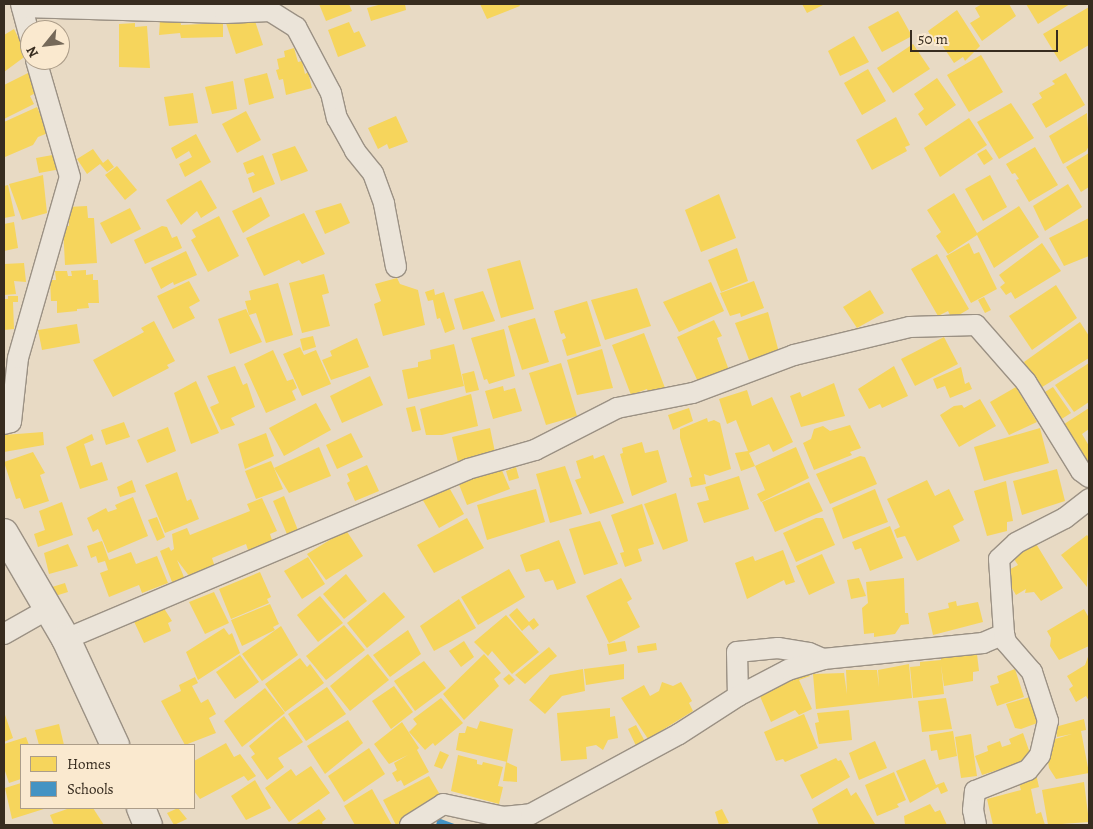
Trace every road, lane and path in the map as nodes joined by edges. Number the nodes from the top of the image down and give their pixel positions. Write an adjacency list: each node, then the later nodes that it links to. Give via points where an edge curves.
1 (22, 6): 3 (street); 4 (street)
2 (272, 7): 3 (street); 6 (street, via 296,27 331,93 337,118 354,151 373,173 384,204)
3 (193, 8)
4 (26, 20)
5 (39, 70): 7 (street, via 70,177 18,358 11,422)
6 (396, 267)
7 (4, 424)
8 (1089, 477): 14 (street, via 1081,471 1026,382 976,325 910,328 794,355 693,393 616,408 535,450 468,469)
9 (1089, 500): 13 (street, via 1065,518 1016,543 999,559)
10 (4, 533): 11 (street)
11 (50, 608): 12 (street); 14 (street)
12 (4, 634)
13 (1004, 634): 15 (street, via 975,644); 22 (street, via 1006,642 1032,672 1048,721 1040,755 1028,770 975,791 973,810)
14 (66, 638): 17 (street)
15 (822, 659): 16 (street, via 788,670); 16 (street, via 778,648 737,652)
16 (738, 696): 19 (street)
17 (115, 744)
18 (141, 809): 20 (street)
19 (530, 820): 21 (street, via 443,804)
20 (148, 825)
21 (410, 825)
22 (976, 825)

